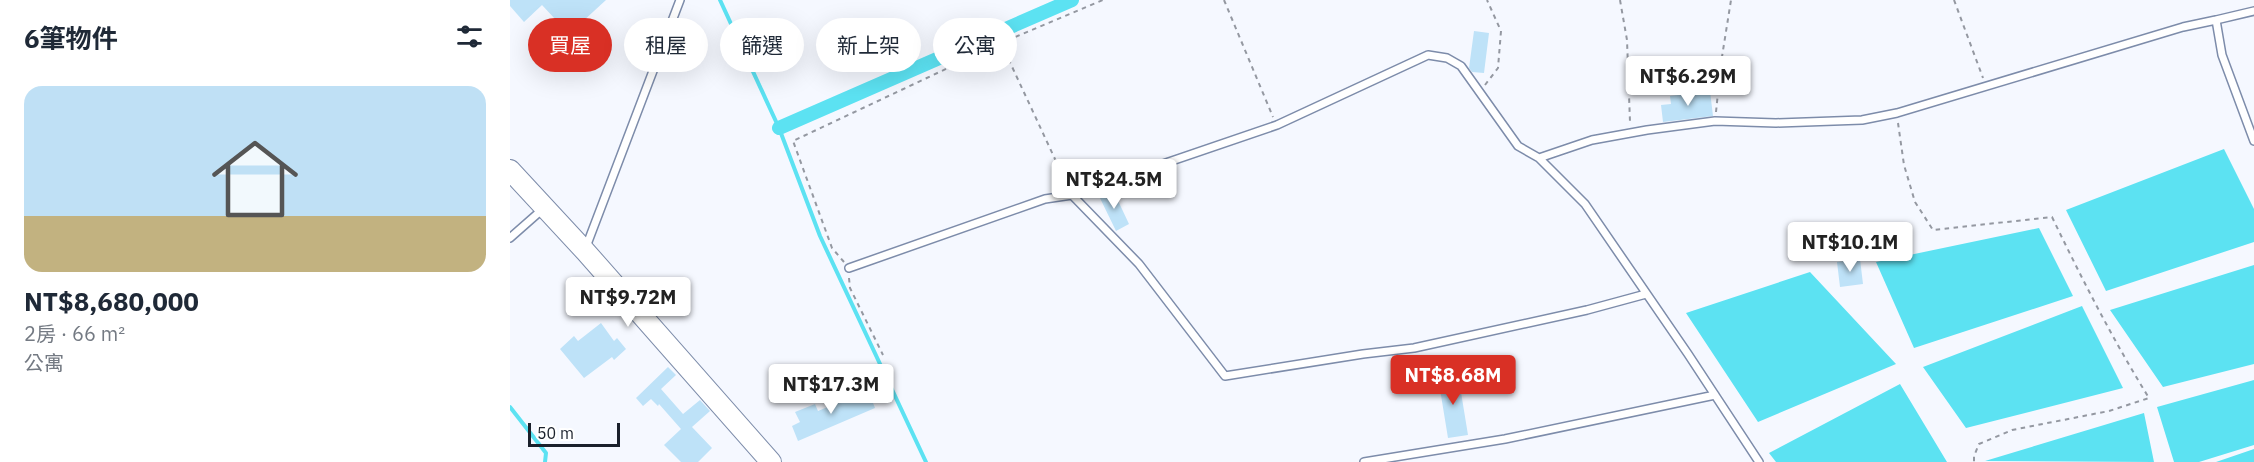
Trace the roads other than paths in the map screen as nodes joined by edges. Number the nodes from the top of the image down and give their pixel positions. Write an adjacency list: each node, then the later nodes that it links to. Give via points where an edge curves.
1 (680, 0): 10 (lane)
2 (2254, 11): 3 (lane)
3 (2216, 20): 4 (lane, via 2222,55); 5 (lane, via 1862,120 1715,121 1592,140)
4 (2254, 141)
5 (1539, 158): 7 (lane, via 1518,146 1461,66 1447,58 1428,56 1277,125); 12 (lane, via 1585,204)
6 (510, 170): 8 (main road)
7 (1072, 195): 11 (lane, via 1045,199); 12 (lane, via 1139,264 1225,376 1414,348)
8 (544, 208): 9 (lane); 10 (main road)
9 (510, 238)
10 (585, 250): 14 (main road)
11 (849, 268)
12 (1646, 294): 13 (lane)
13 (1715, 395): 15 (lane, via 1506,439); 16 (lane)
14 (771, 462)
15 (1364, 462)
16 (1759, 462)

